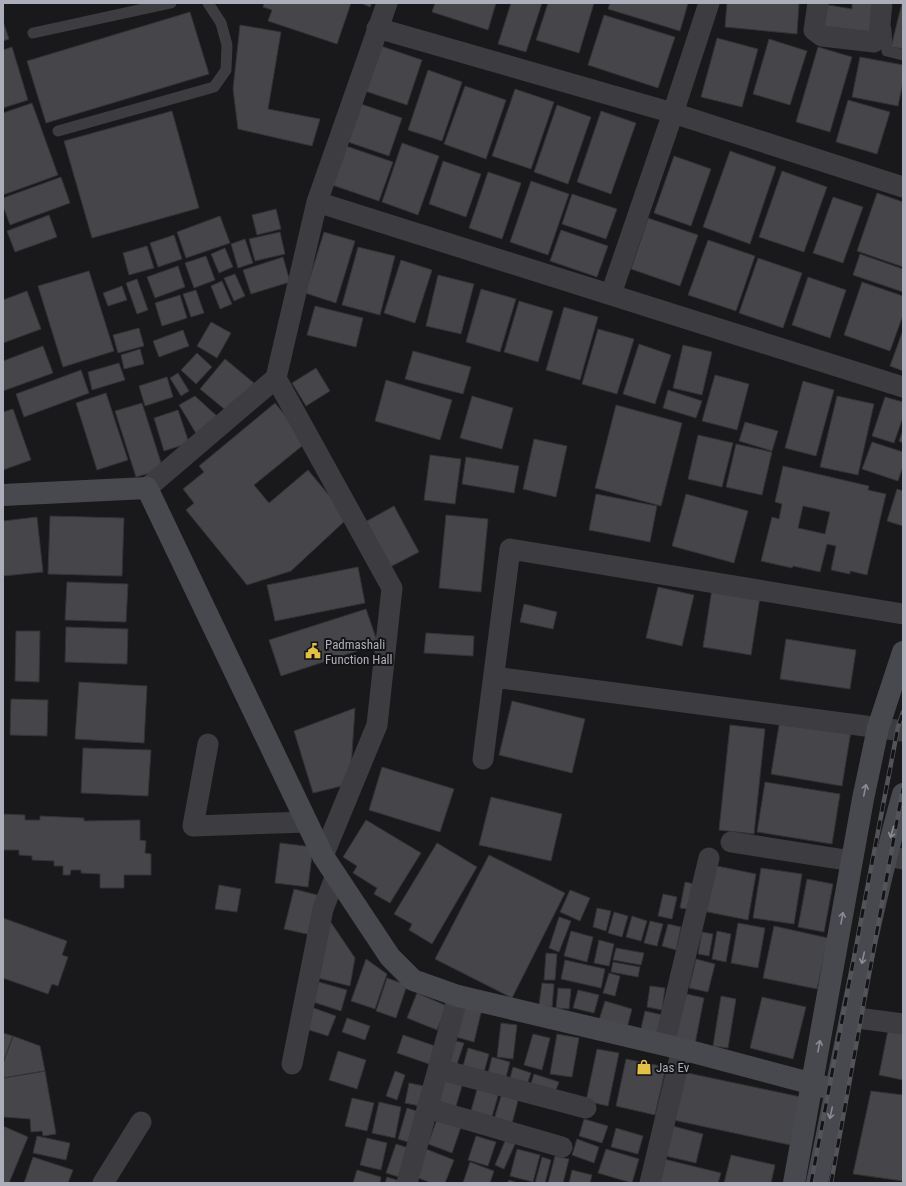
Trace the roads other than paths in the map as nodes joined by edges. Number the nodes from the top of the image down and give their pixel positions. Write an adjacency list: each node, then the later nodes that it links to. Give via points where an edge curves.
1 (171, 3): 9 (lane)
2 (208, 3): 12 (lane, via 221,23 228,45 226,70 214,87)
3 (387, 3): 8 (street)
4 (709, 3): 11 (street)
5 (818, 3): 6 (street, via 814,30 822,36 874,42 879,35)
6 (882, 3)
7 (891, 3): 10 (lane, via 886,28 886,51)
8 (377, 28): 11 (street); 14 (street)
9 (33, 33)
10 (903, 55)
11 (673, 113): 13 (street); 15 (street)
12 (58, 131)
13 (903, 187)
14 (317, 202): 15 (street); 16 (street)
15 (611, 294): 17 (street)
16 (276, 378): 18 (street); 30 (street, via 392,588 377,725)
17 (903, 387)
18 (147, 488): 19 (street); 28 (street)
19 (3, 495)
20 (903, 614): 22 (street, via 510,550)
21 (903, 652): 23 (street)
22 (494, 677): 23 (street); 26 (street)
23 (878, 728): 24 (street); 33 (street, one-way to 23)
24 (903, 732)
25 (208, 744): 28 (street, via 193,826)
26 (483, 759)
27 (903, 794): 32 (street, one-way to 32)
28 (308, 822): 30 (street)
29 (731, 842): 33 (street)
30 (323, 856): 34 (street)
31 (709, 858): 38 (street)
32 (894, 858): 36 (street, one-way to 36)
33 (852, 860): 41 (street, one-way to 33)
34 (336, 875): 35 (street, via 390,957 413,980); 39 (street, via 323,909)
35 (458, 996): 38 (street); 40 (street)
36 (850, 1017): 37 (street); 42 (street)
37 (903, 1024)
38 (673, 1047): 41 (street); 49 (street)
39 (292, 1064)
40 (438, 1069): 43 (street); 44 (street)
41 (812, 1084): 42 (street); 50 (street)
42 (836, 1090): 51 (street, one-way to 51)
43 (427, 1108): 46 (street); 48 (street)
44 (586, 1108)
45 (141, 1122): 47 (street)
46 (562, 1146)
47 (103, 1183)
48 (407, 1183)
49 (650, 1183)
50 (794, 1183)
51 (817, 1183)

